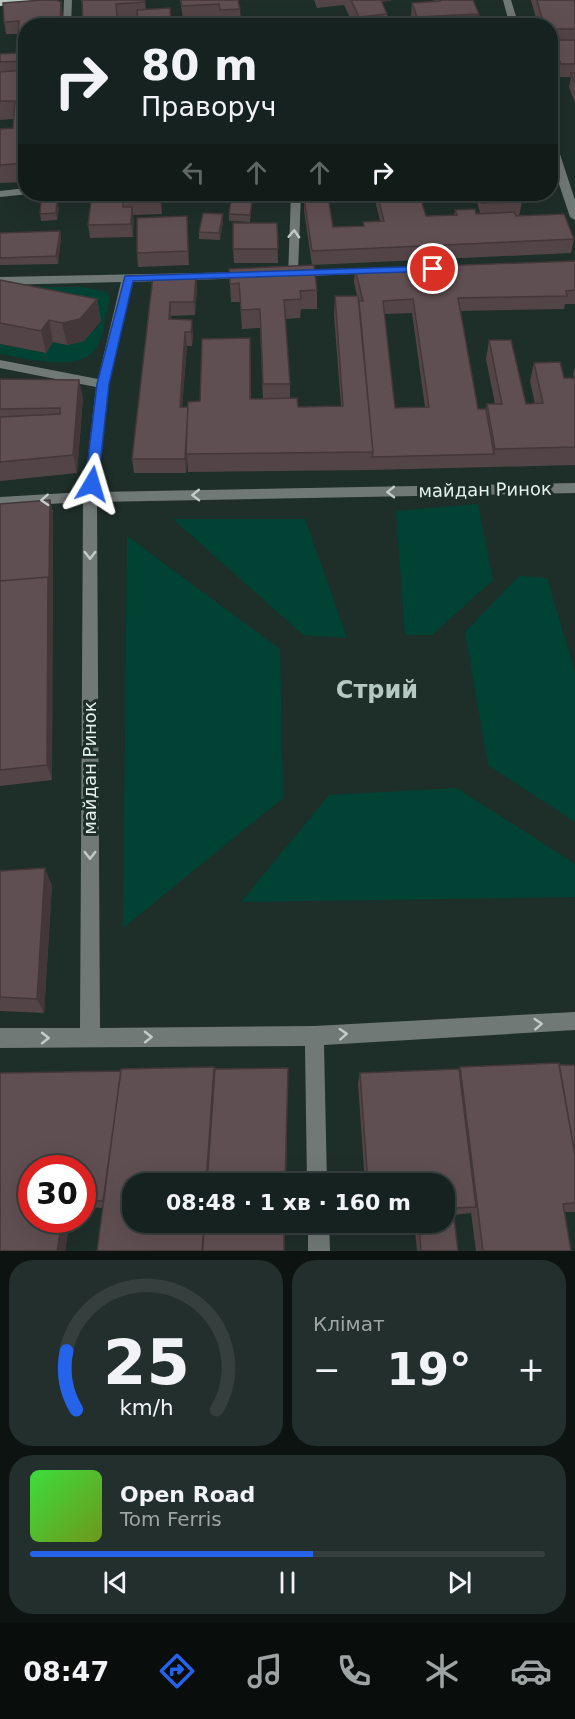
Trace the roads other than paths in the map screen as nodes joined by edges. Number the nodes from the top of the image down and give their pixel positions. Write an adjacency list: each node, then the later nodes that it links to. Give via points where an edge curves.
1 (31, 0): 4 (main road)
2 (68, 0): 5 (street)
3 (507, 0): 6 (street)
4 (0, 3)
5 (67, 18)
6 (513, 18)
7 (558, 157): 8 (street)
8 (570, 183): 12 (street)
9 (18, 191): 10 (street)
10 (0, 194)
11 (295, 201): 13 (street, one-way to 11, via 286,275)
12 (575, 217)
13 (386, 271)
14 (256, 276): 15 (street)
15 (128, 278): 16 (street); 18 (street)
16 (0, 281)
17 (0, 364): 18 (street)
18 (103, 384): 20 (street)
19 (575, 488): 20 (street, майдан Ринок, one-way to 20)
20 (90, 497): 21 (street, one-way to 21); 25 (street, майдан Ринок, one-way to 25)
21 (0, 502)
22 (575, 1022): 23 (street, one-way to 22)
23 (314, 1036): 25 (street, one-way to 23); 26 (street)
24 (0, 1038): 25 (street, one-way to 25)
25 (90, 1038)
26 (317, 1173)
27 (318, 1233): 28 (street)
28 (319, 1251)

